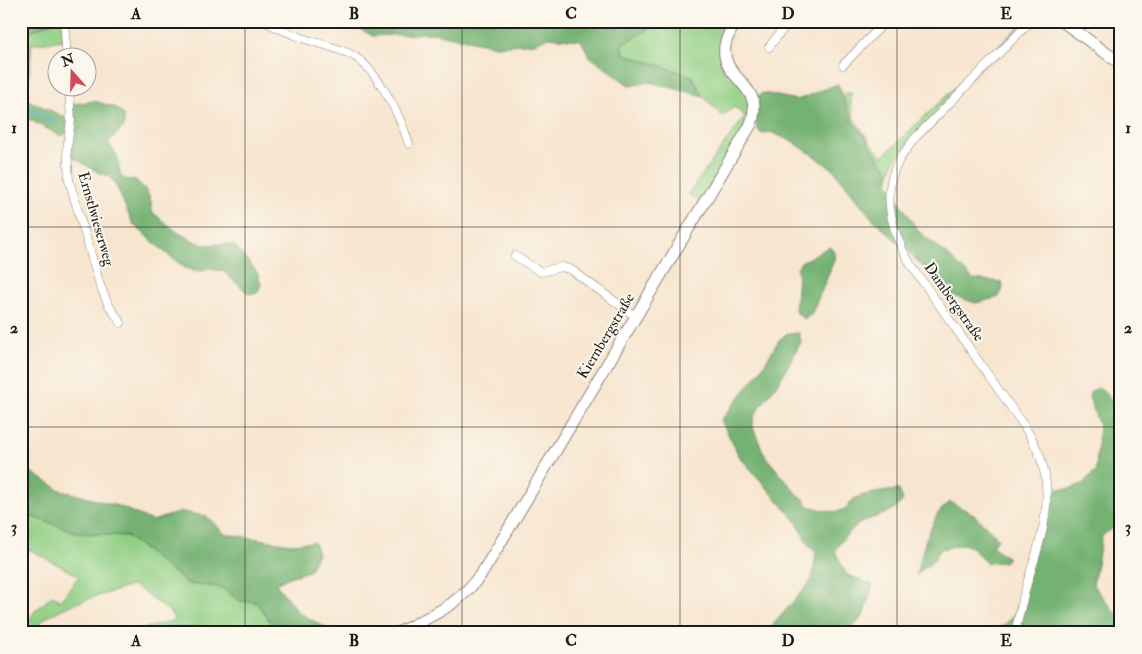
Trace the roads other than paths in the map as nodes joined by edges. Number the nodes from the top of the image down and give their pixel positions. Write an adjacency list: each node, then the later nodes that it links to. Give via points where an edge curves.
1 (64, 21): 9 (street)
2 (263, 21): 13 (street, via 360,60 391,100)
3 (736, 21): 15 (street, Kiernbergstraße, via 725,53 728,66 754,100 753,120)
4 (790, 21): 8 (street)
5 (886, 21): 11 (street)
6 (1031, 21): 20 (street, Dambergstraße, via 905,150 893,172 889,199 896,238 911,266 1024,426 1042,462 1047,493 1045,523)
7 (1062, 21): 10 (street)
8 (769, 47)
9 (65, 48)
10 (1121, 64)
11 (843, 65)
12 (70, 98): 16 (street, Ernstlwieserweg, via 69,180 100,285 108,304)
13 (409, 144)
14 (515, 256): 15 (street, via 542,272 561,267 570,269)
15 (635, 316): 19 (street, Kiernbergstraße, via 475,584 457,601)
16 (122, 323)
17 (160, 633): 18 (street, via 194,629)
18 (221, 633)
19 (398, 633)
20 (1015, 633)

